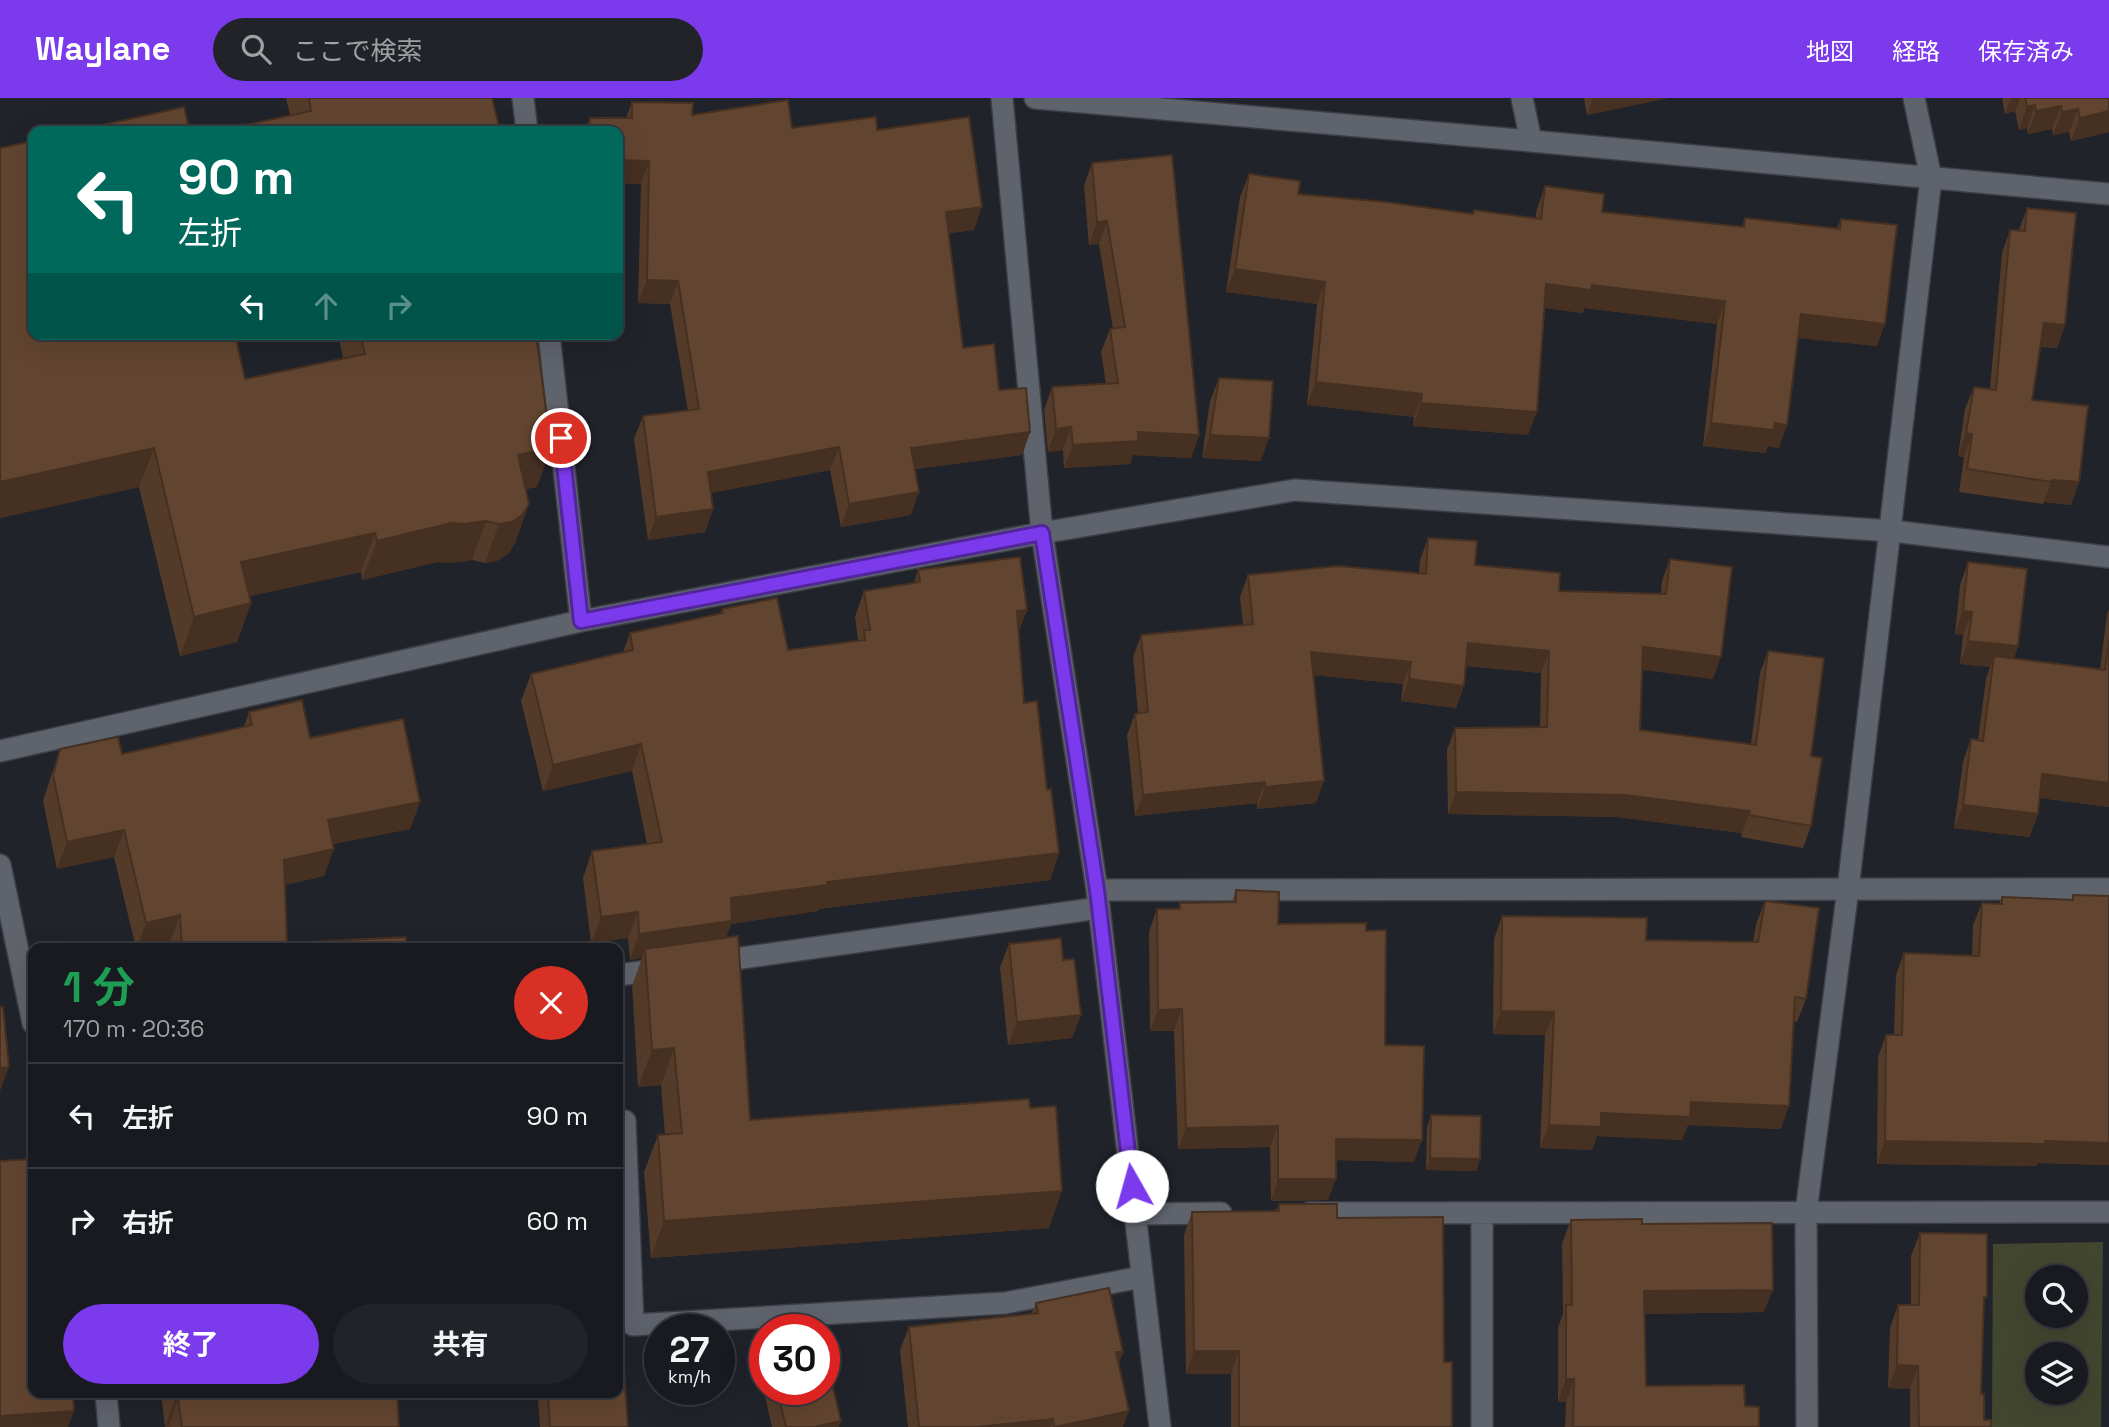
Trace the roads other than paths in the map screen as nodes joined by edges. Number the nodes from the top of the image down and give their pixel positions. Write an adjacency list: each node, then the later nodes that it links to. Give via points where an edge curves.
1 (523, 98): 7 (street)
2 (1002, 98): 13 (street)
3 (1035, 98): 6 (street)
4 (1522, 98): 8 (street)
5 (1914, 98): 9 (street)
6 (1175, 104): 8 (street)
7 (526, 126)
8 (1531, 141): 9 (street)
9 (1931, 178): 10 (street); 12 (street)
10 (2109, 194)
11 (551, 340): 15 (street)
12 (1892, 531): 13 (street, via 1295,490); 14 (street); 18 (street)
13 (1042, 533): 15 (street); 20 (street)
14 (2109, 557)
15 (581, 621): 16 (street)
16 (0, 751)
17 (0, 865): 22 (street)
18 (1848, 889): 19 (street); 20 (street); 24 (street)
19 (2109, 889)
20 (1098, 899): 21 (street); 26 (street)
21 (623, 974)
22 (28, 999)
23 (625, 1122): 30 (street)
24 (1806, 1212): 25 (street); 29 (street); 36 (street)
25 (2109, 1212)
26 (1135, 1213): 27 (street); 31 (street)
27 (1246, 1213)
28 (1288, 1213): 29 (street)
29 (1482, 1213): 35 (street)
30 (624, 1260): 31 (street, via 633,1325 1005,1303)
31 (1142, 1277): 34 (street)
32 (106, 1398): 33 (street)
33 (109, 1427)
34 (1160, 1427)
35 (1482, 1427)
36 (1807, 1427)

